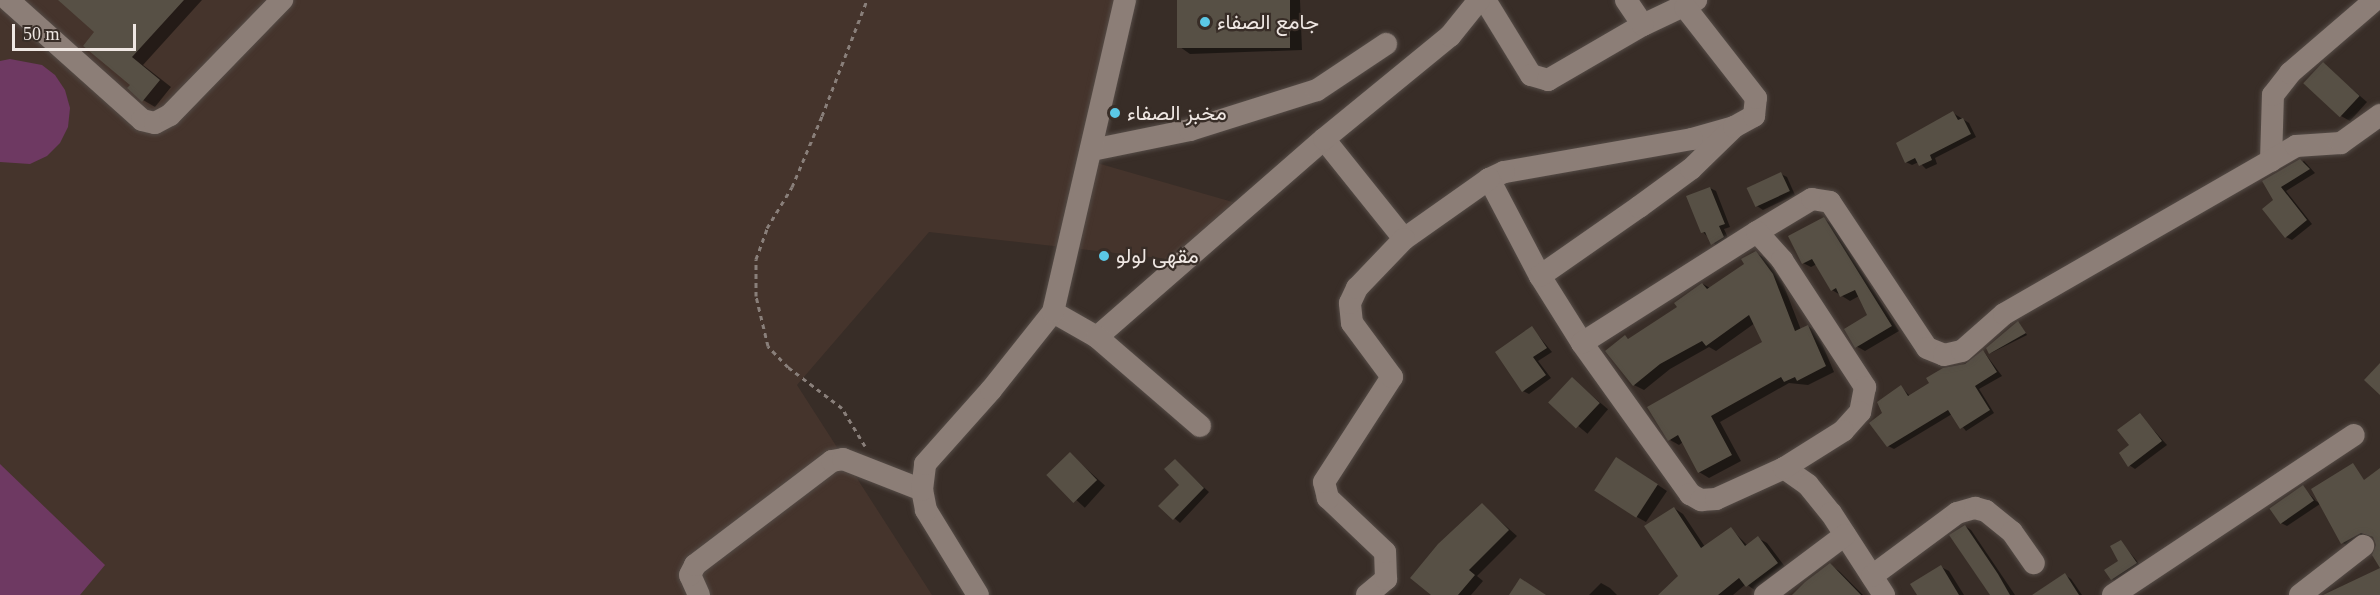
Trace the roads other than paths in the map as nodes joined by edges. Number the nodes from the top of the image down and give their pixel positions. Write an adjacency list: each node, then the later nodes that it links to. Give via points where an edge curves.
1 (8, 0): 2 (street, via 142,120 155,123 177,108)
2 (282, 0)
3 (1125, 0): 14 (street)
4 (1479, 0): 13 (street, via 1450,36)
5 (1485, 0): 9 (street, via 1526,69 1531,75 1548,80)
6 (1626, 0): 9 (street)
7 (2374, 0): 15 (street, via 2290,73 2273,94)
8 (1691, 4): 9 (street); 12 (street, via 1756,98 1754,116)
9 (1643, 25)
10 (1386, 44): 14 (street, via 1317,90 1190,130)
11 (2380, 115): 15 (street, via 2341,143 2296,146)
12 (1734, 127): 16 (street, via 1692,139 1504,172); 19 (street, via 1690,169)
13 (1324, 139): 18 (street); 21 (street)
14 (1092, 150): 20 (street)
15 (2271, 161): 17 (street, via 2004,314 1962,351 1944,355 1927,348 1830,202 1812,199)
16 (1489, 179): 18 (street); 19 (street)
17 (1757, 232): 22 (street); 25 (street, via 1782,260 1865,387 1860,412 1843,431)
18 (1404, 239): 33 (street, via 1357,288 1350,303 1352,323 1392,377 1324,482 1328,498 1385,552 1386,579)
19 (1540, 276): 22 (street)
20 (1053, 312): 21 (street); 26 (street, via 925,464)
21 (1097, 337): 23 (street)
22 (1582, 343): 25 (street, via 1690,494 1701,500 1716,499)
23 (1200, 426)
24 (2354, 435): 35 (street)
25 (1784, 468): 27 (street, via 1808,485)
26 (922, 490): 31 (street, via 843,459 832,461 695,565 690,575); 32 (street, via 926,510)
27 (1845, 535): 30 (street); 34 (street)
28 (2363, 546): 36 (street)
29 (2034, 563): 30 (street, via 2012,532 1986,511 1975,508 1957,513)
30 (1878, 586)
31 (699, 595)
32 (978, 595)
33 (1367, 595)
34 (1765, 595)
35 (2113, 595)
36 (2300, 595)

